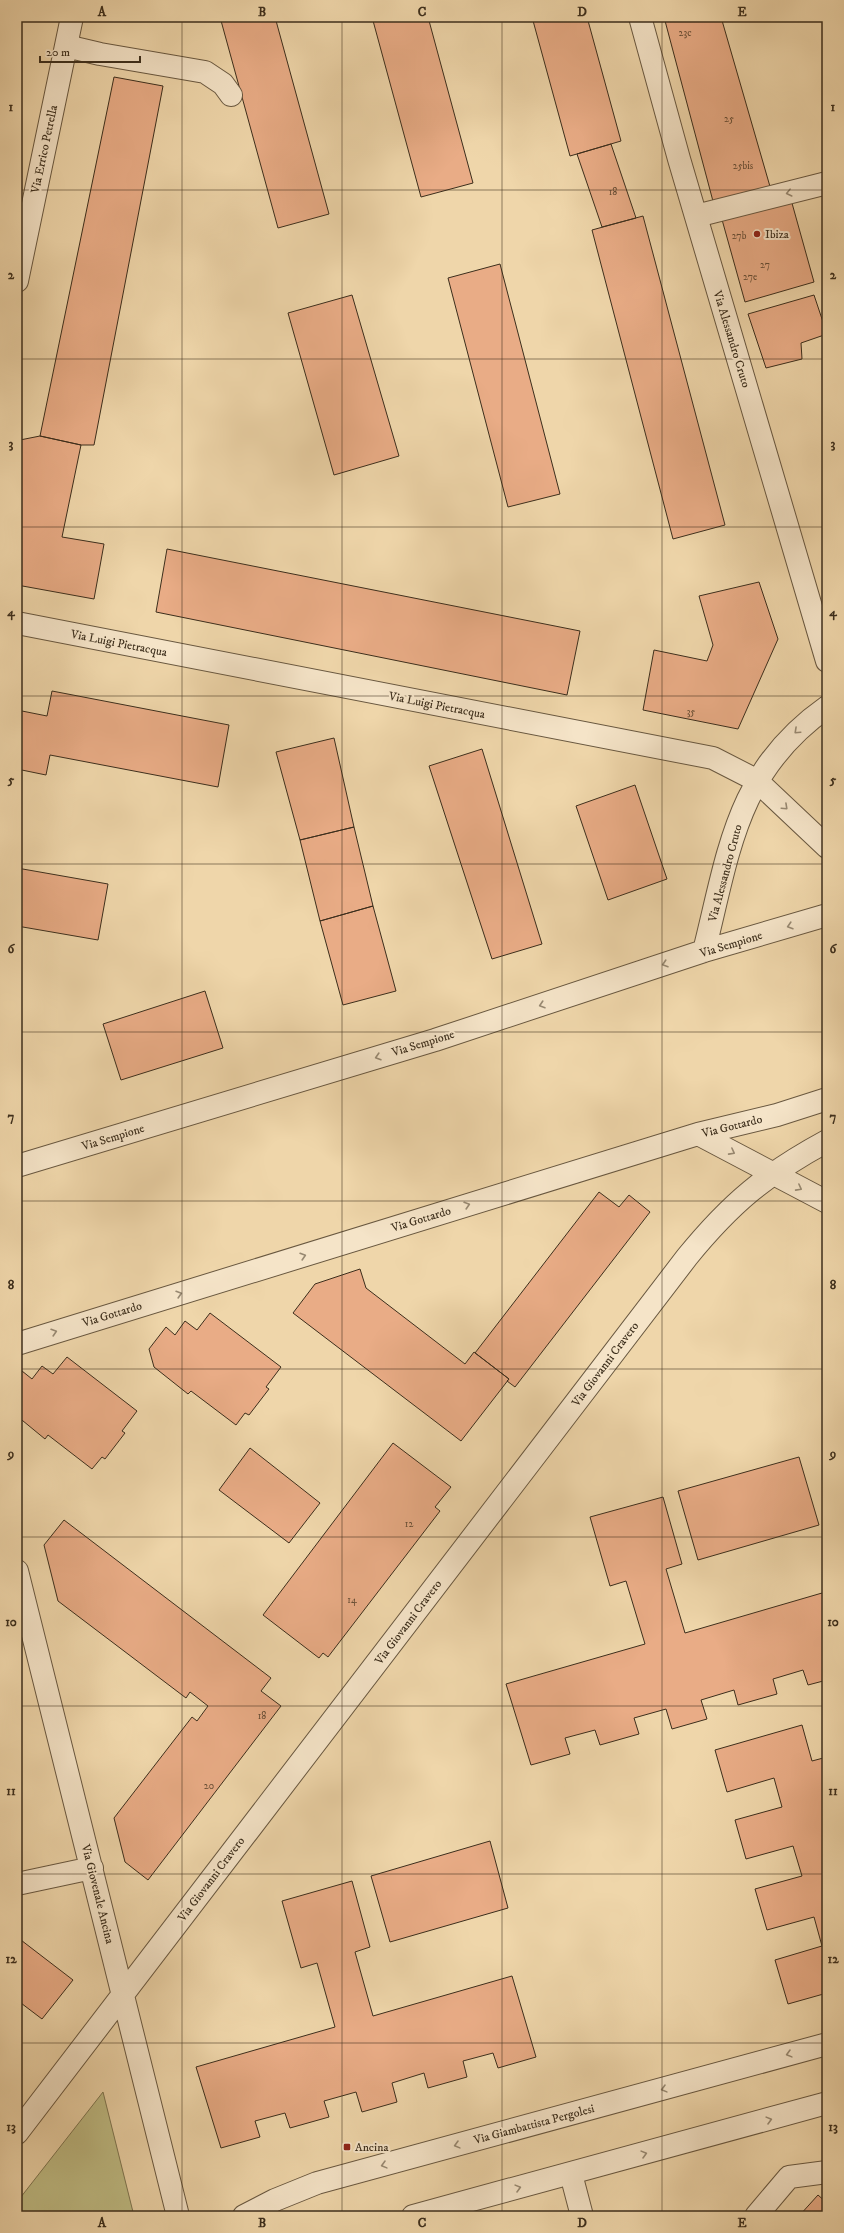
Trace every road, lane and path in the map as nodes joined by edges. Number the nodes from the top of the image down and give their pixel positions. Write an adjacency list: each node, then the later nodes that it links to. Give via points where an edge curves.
1 (72, 17): 3 (street, Via Errico Petrella)
2 (640, 17): 6 (street, Via Alessandro Cruto)
3 (66, 46): 4 (street, via 205,72 223,84); 7 (street, Via Errico Petrella)
4 (231, 95)
5 (827, 183): 6 (street, one-way to 6)
6 (696, 216): 9 (street, Via Alessandro Cruto)
7 (17, 281)
8 (17, 623): 11 (street, Via Luigi Pietracqua, via 713,758)
9 (827, 661)
10 (827, 707): 11 (street, Via Alessandro Cruto, one-way to 11, via 793,734)
11 (756, 780): 12 (street, Via Luigi Pietracqua, one-way to 12); 14 (street, Via Alessandro Cruto, via 735,830)
12 (827, 847)
13 (827, 915): 14 (street, Via Sempione, one-way to 14)
14 (704, 952): 18 (street, Via Sempione, one-way to 18, via 435,1040)
15 (827, 1099): 16 (street, Via Gottardo, via 777,1115)
16 (698, 1134): 19 (street, one-way to 19); 21 (street, Via Gottardo, one-way to 16)
17 (827, 1141): 19 (street, Via Giovanni Cravero)
18 (17, 1166)
19 (772, 1173): 20 (street, one-way to 20); 26 (street, Via Giovanni Cravero, via 726,1212 687,1257)
20 (827, 1202)
21 (17, 1344)
22 (17, 1572): 23 (street, Via Giovenale Ancina)
23 (21, 1601): 24 (street, Via Giovenale Ancina)
24 (92, 1868): 25 (street); 26 (street, Via Giovenale Ancina)
25 (17, 1884)
26 (124, 1993): 29 (street, Via Giovanni Cravero); 32 (street, Via Giovenale Ancina)
27 (827, 2044): 33 (street, Via Giambattista Pergolesi, one-way to 33, via 317,2183)
28 (827, 2104): 31 (street, one-way to 28)
29 (17, 2133)
30 (827, 2172): 36 (street, via 790,2178)
31 (571, 2174): 34 (street, one-way to 31); 35 (street)
32 (178, 2216)
33 (244, 2216)
34 (413, 2216)
35 (582, 2216)
36 (756, 2216)

